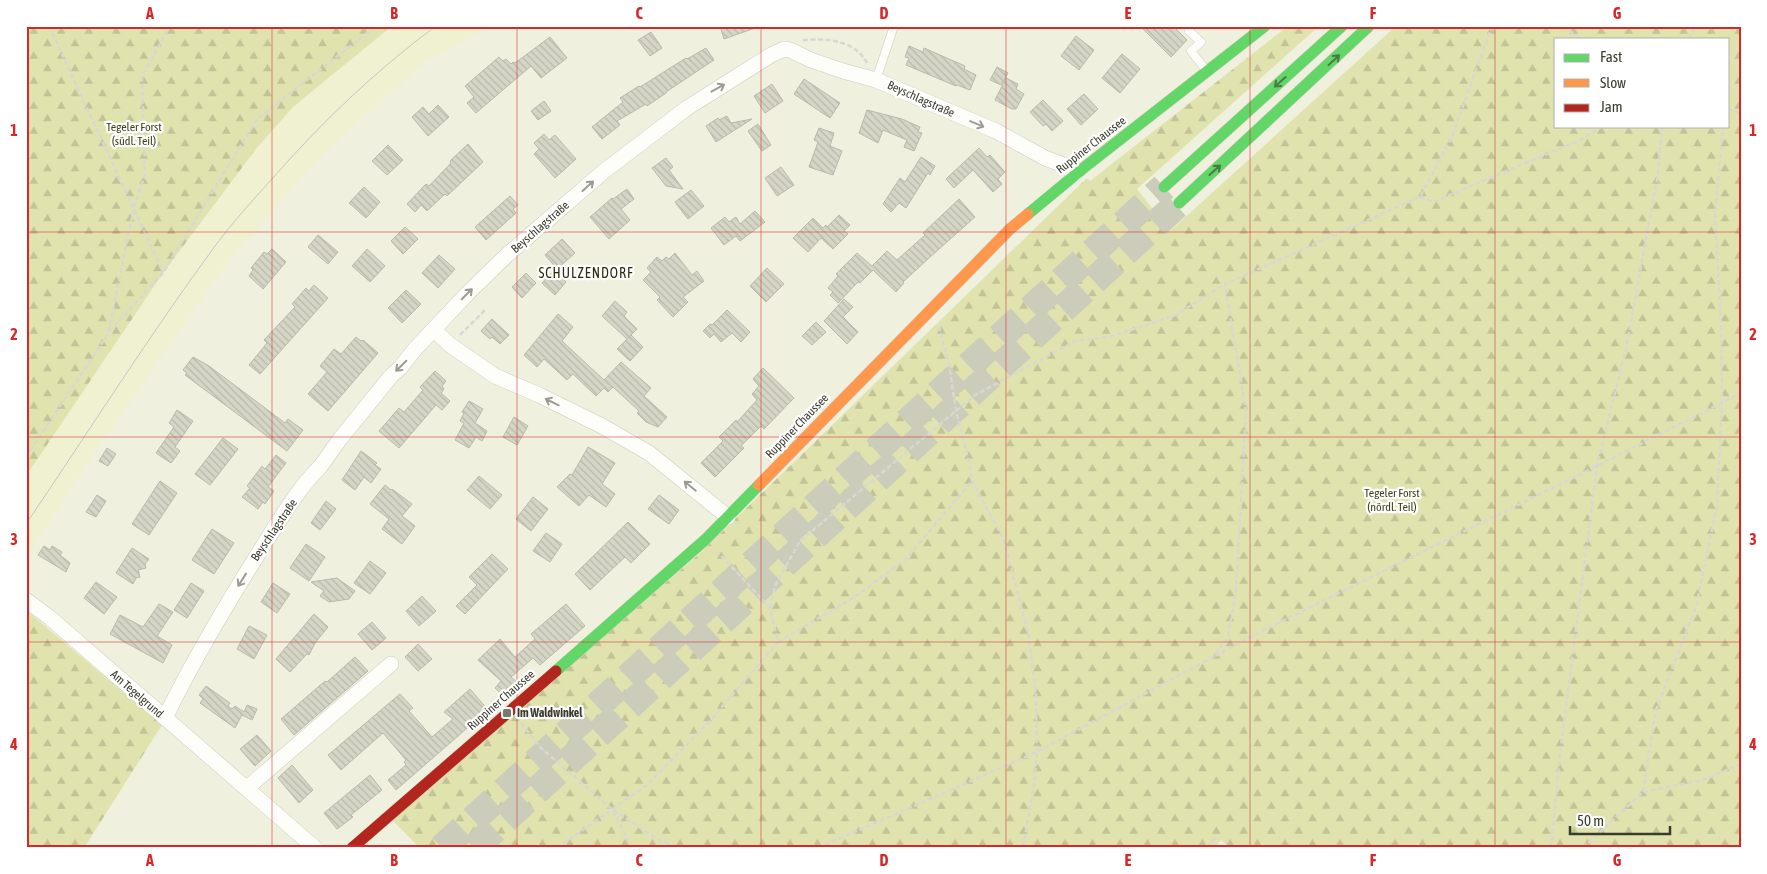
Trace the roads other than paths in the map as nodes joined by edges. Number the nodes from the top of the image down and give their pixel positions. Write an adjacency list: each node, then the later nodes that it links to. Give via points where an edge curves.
1 (894, 26): 7 (lane)
2 (1265, 26): 6 (main road, Ruppiner Chaussee)
3 (1342, 26): 9 (main road, one-way to 9)
4 (1369, 26): 10 (main road, one-way to 4)
5 (1189, 31): 6 (lane, via 1200,42 1191,51)
6 (1208, 71): 8 (main road, Ruppiner Chaussee)
7 (876, 80): 8 (street, Beyschlagstraße, one-way to 8, via 996,131 1066,166); 11 (street, Beyschlagstraße, one-way to 7, via 507,255 607,169 708,94 772,55 784,49 790,50 811,60)
8 (1075, 174): 12 (main road, Ruppiner Chaussee, via 1010,229)
9 (1164, 187)
10 (1179, 203)
11 (434, 330): 12 (street, one-way to 11, via 649,454 602,426 495,376); 15 (street, Beyschlagstraße, one-way to 15, via 380,389 310,477 224,609)
12 (728, 517): 18 (main road, Ruppiner Chaussee)
13 (26, 600): 15 (street, Am Tegelgrund)
14 (391, 664): 16 (street)
15 (164, 718): 16 (street, Am Tegelgrund)
16 (247, 788): 17 (street, Am Tegelgrund)
17 (315, 848)
18 (352, 848)

